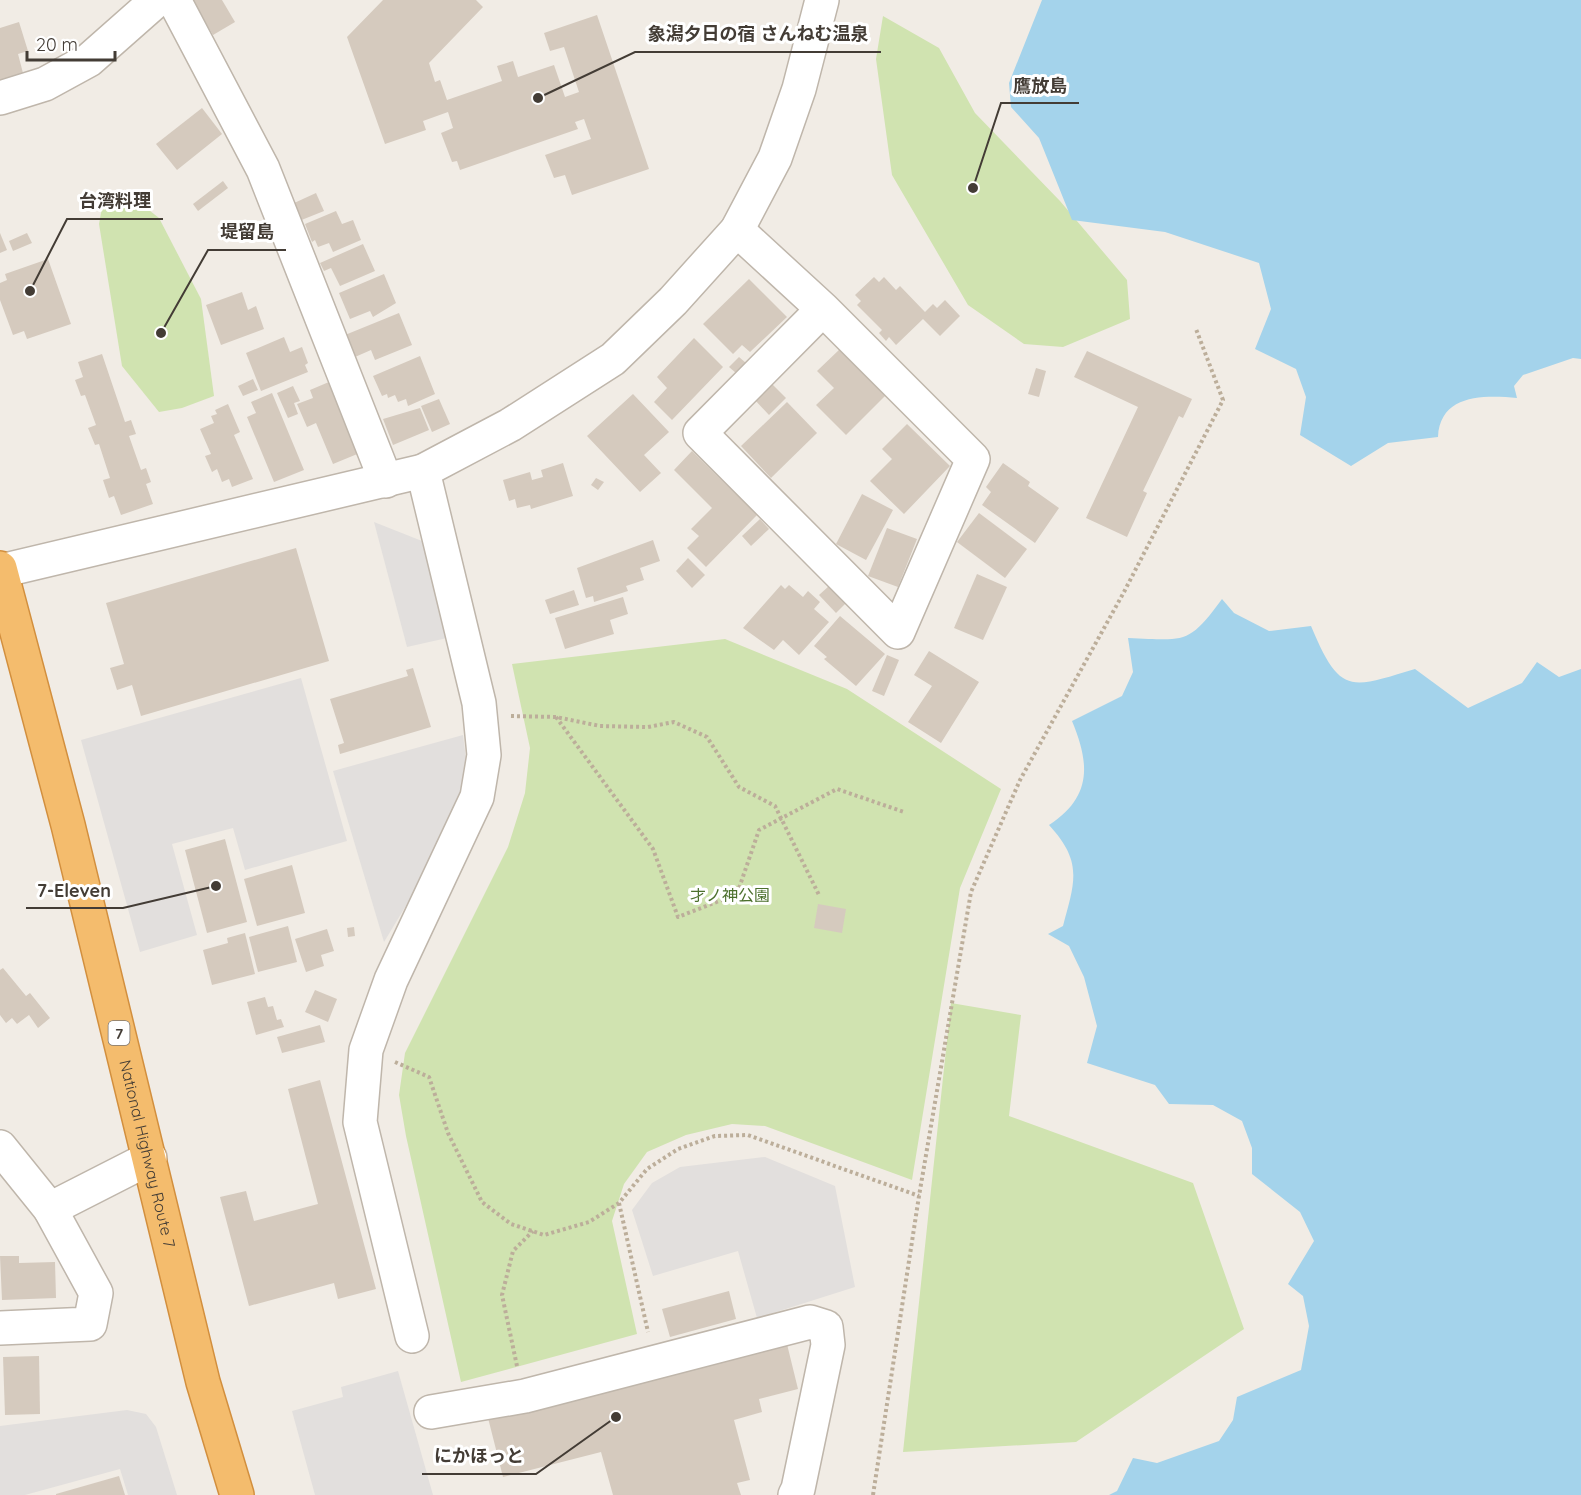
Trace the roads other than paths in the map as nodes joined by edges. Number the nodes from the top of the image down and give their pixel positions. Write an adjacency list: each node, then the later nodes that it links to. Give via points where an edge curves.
1 (158, 0): 4 (street, via 89,60 45,84)
2 (174, 0): 8 (street, via 264,169)
3 (817, 1): 5 (street, via 799,89 775,158)
4 (0, 98)
5 (737, 230): 6 (street); 7 (street, via 673,301 613,359 510,424)
6 (823, 309): 6 (street, via 973,459 898,632 700,433)
7 (423, 471): 8 (street); 14 (street, via 480,714 484,755 477,797 391,980 366,1050 360,1122)
8 (386, 481): 9 (street)
9 (0, 569): 11 (highway, National Highway Route 7 / 7)
10 (0, 1147): 12 (street)
11 (150, 1158): 12 (street); 16 (highway, National Highway Route 7 / 7, via 203,1382)
12 (50, 1209): 13 (street, via 96,1293 90,1324)
13 (0, 1328)
14 (412, 1336)
15 (431, 1412): 17 (street, via 525,1396 810,1322 826,1327 828,1345)
16 (237, 1495)
17 (795, 1495)

